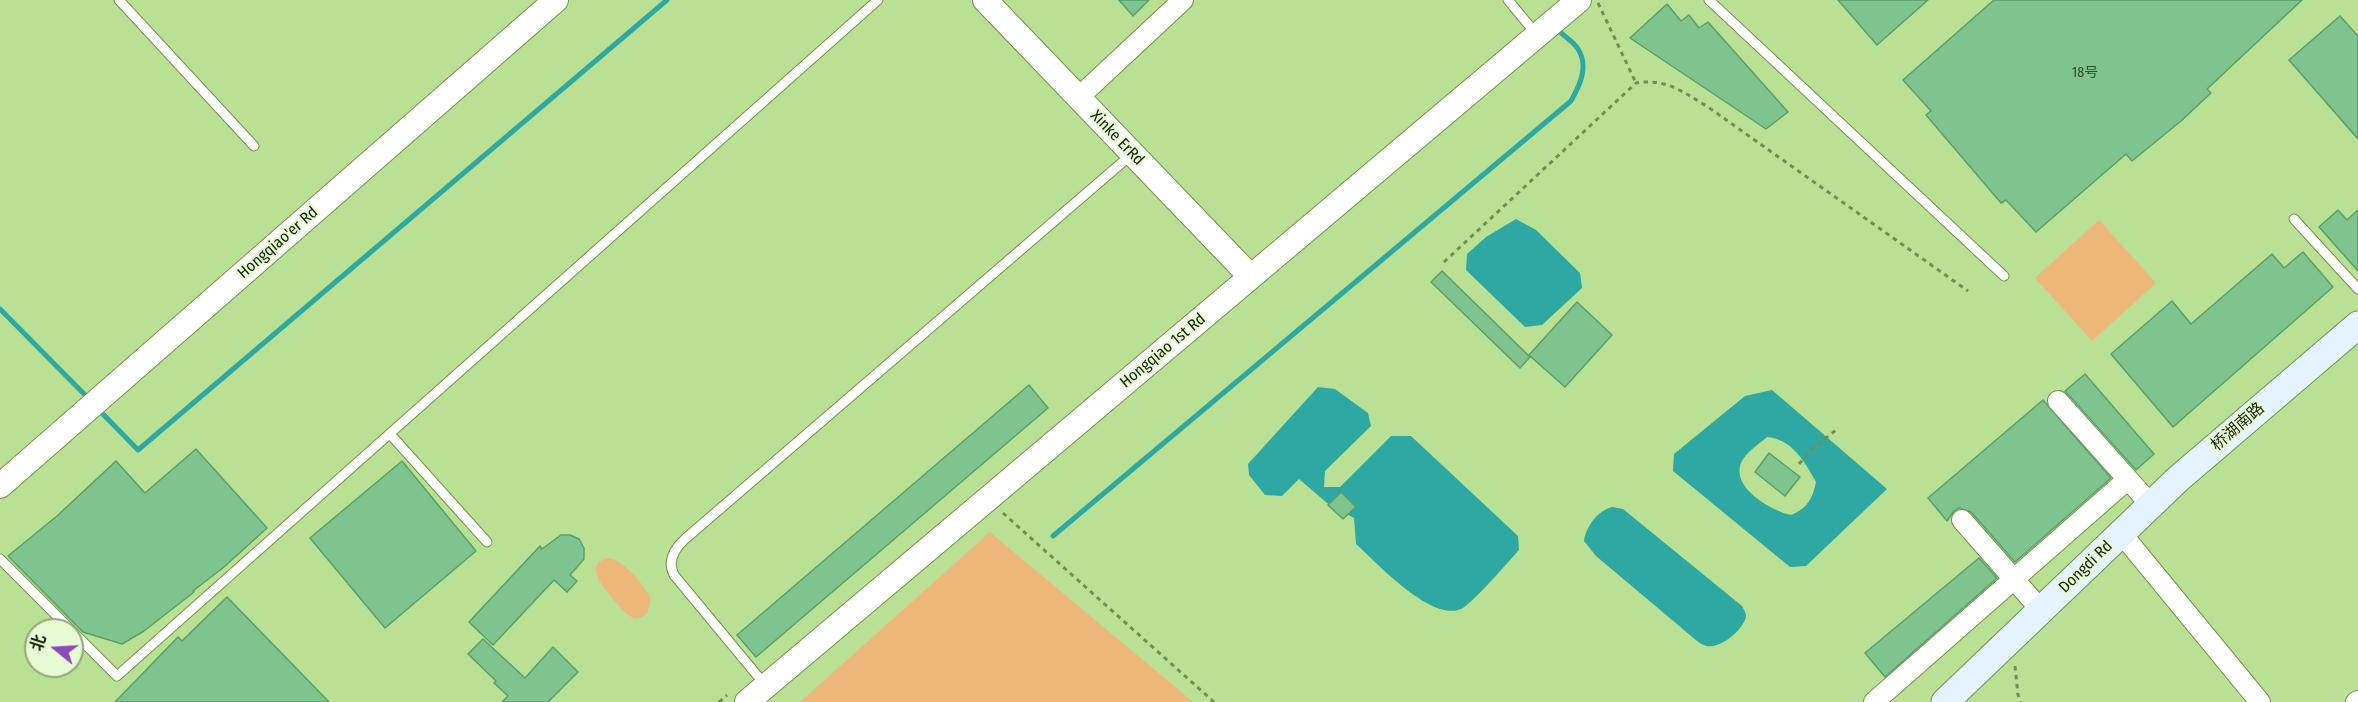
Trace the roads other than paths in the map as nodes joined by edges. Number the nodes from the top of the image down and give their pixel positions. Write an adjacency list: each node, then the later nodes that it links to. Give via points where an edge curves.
1 (118, 0): 11 (lane)
2 (555, 0): 21 (street, Hongqiao'er Rd)
3 (878, 0): 19 (lane)
4 (985, 0): 10 (street, Xinke ErRd)
5 (1183, 0): 10 (street)
6 (1508, 0): 9 (lane)
7 (1579, 0): 9 (street, Hongqiao 1st Rd)
8 (1709, 0): 15 (lane)
9 (1538, 35): 14 (street, Hongqiao 1st Rd)
10 (1078, 98): 12 (street, Xinke ErRd)
11 (254, 146)
12 (1132, 154): 14 (street, Xinke ErRd); 31 (lane, via 675,550 671,567 677,580)
13 (2294, 219): 16 (lane)
14 (1250, 276): 31 (street, Hongqiao 1st Rd)
15 (2004, 276)
16 (2358, 289)
17 (2358, 325): 22 (main road, 桥湖南路)
18 (2058, 401): 20 (street)
19 (390, 434): 25 (lane); 30 (lane, via 117,676)
20 (2128, 479): 22 (street); 27 (street)
21 (0, 486)
22 (2151, 505): 24 (main road, 桥湖南路)
23 (1962, 520): 27 (street)
24 (2121, 533): 28 (main road, Dongdi Rd); 35 (street, Dongdi Rd)
25 (487, 542)
26 (0, 559): 29 (lane)
27 (2014, 579): 28 (street); 33 (street)
28 (2041, 610): 34 (main road, Dongdi Rd)
29 (58, 618)
30 (84, 644)
31 (766, 686): 32 (street, Hongqiao 1st Rd)
32 (747, 702)
33 (1874, 702)
34 (1945, 702)
35 (2260, 702)

